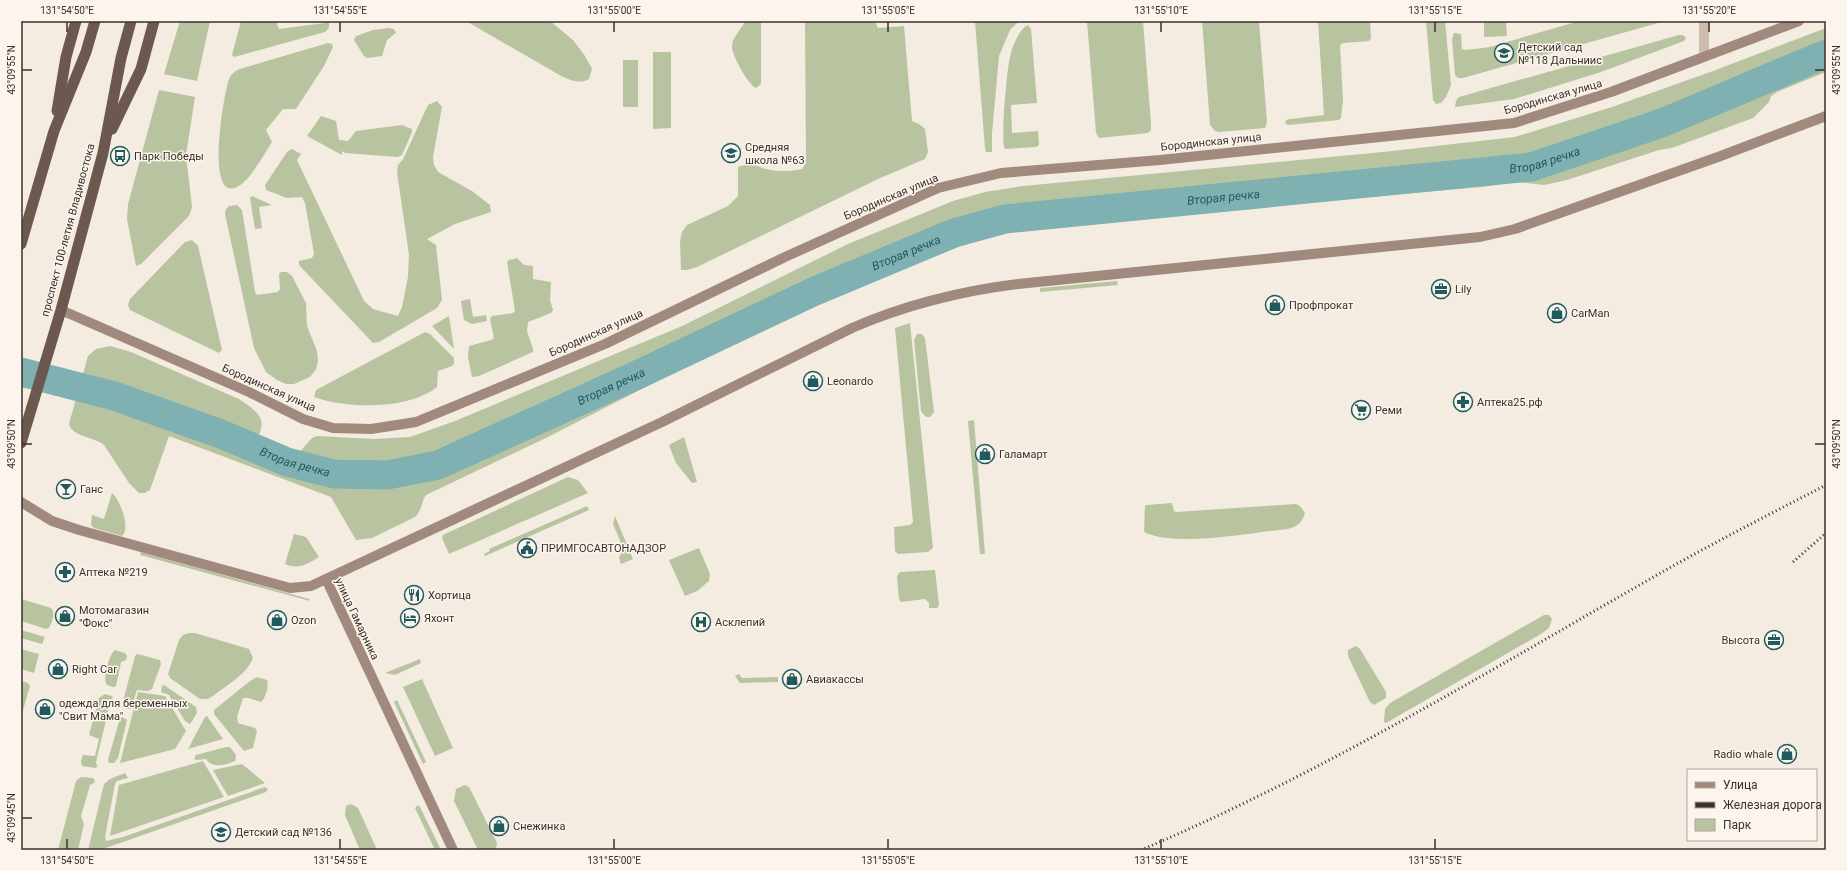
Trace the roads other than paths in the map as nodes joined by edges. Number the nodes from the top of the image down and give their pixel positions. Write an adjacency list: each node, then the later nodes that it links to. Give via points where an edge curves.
1 (76, 21): 9 (highway, via 66,57)
2 (95, 21): 9 (highway, via 86,52)
3 (131, 21): 10 (highway, проспект 100-летия Владивостока, via 121,58)
4 (154, 21): 10 (highway, via 140,69)
5 (1704, 21): 7 (street)
6 (1799, 21): 7 (main road, Бородинская улица)
7 (1704, 56): 12 (main road, Бородинская улица, via 1611,92 1514,122 1160,160 1001,173 938,188 785,257 605,344 416,422 371,429 334,428 303,419 249,392)
8 (1826, 116): 15 (main road, via 1515,229 1480,237 1018,284 926,301 879,316 852,328 662,422)
9 (54, 131): 11 (highway)
10 (105, 144): 12 (highway, проспект 100-летия Владивостока)
11 (21, 244)
12 (61, 310): 13 (highway, проспект 100-летия Владивостока)
13 (21, 443)
14 (21, 502): 15 (main road, улица Гамарника, via 52,521 79,530 290,588 311,586)
15 (326, 579): 16 (main road, улица Гамарника)
16 (453, 850)

